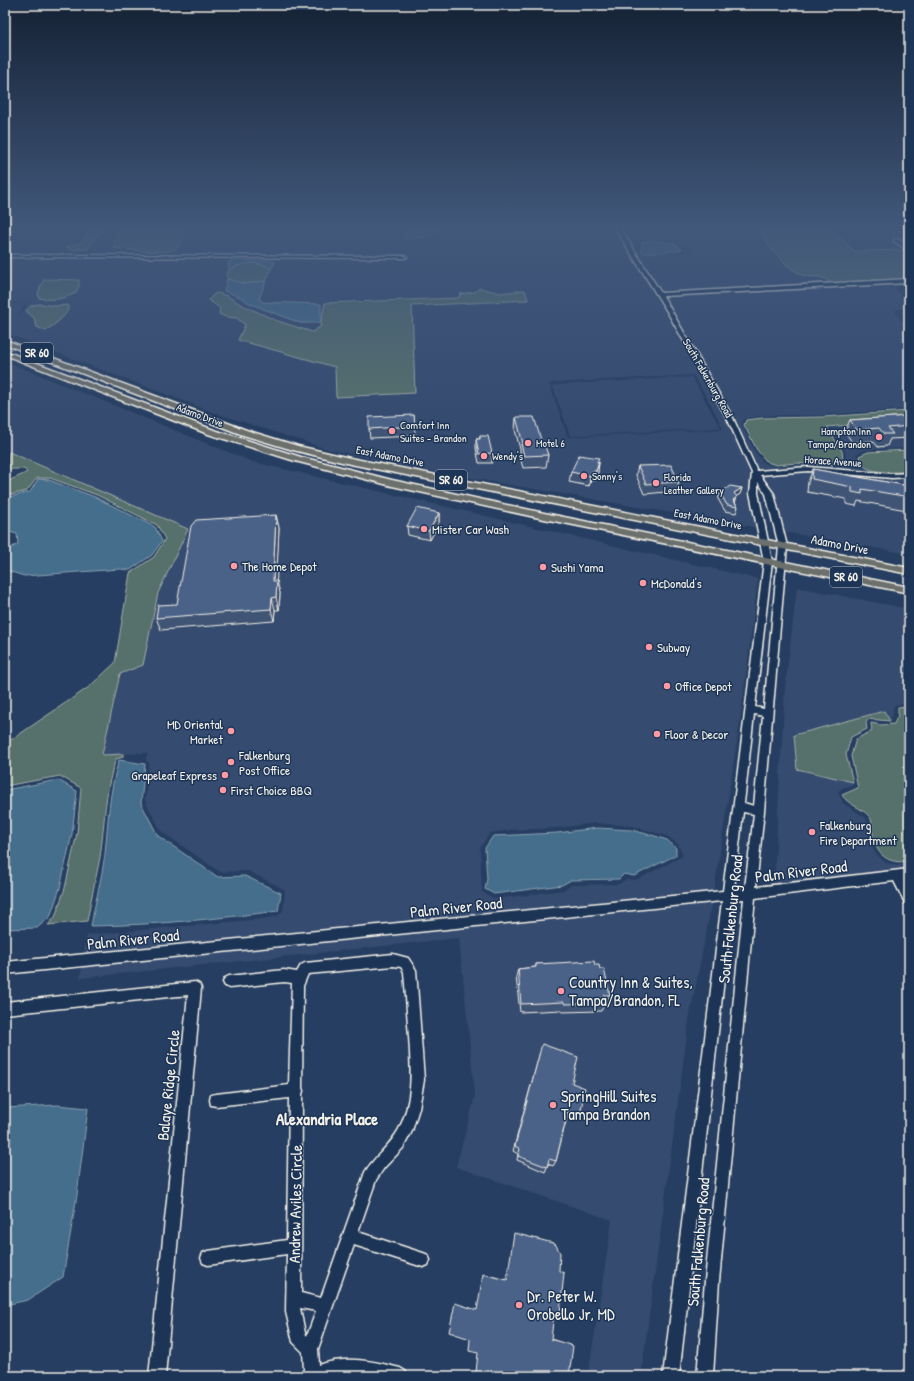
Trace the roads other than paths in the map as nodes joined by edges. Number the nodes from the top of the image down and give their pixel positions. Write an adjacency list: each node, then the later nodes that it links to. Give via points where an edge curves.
1 (656, 290): 3 (street, South Falkenburg Road)
2 (740, 290): 3 (street)
3 (659, 295): 14 (street, South Falkenburg Road, via 721,400)
4 (5, 342): 7 (main road, SR 60)
5 (5, 353): 6 (main road, Adamo Drive / SR 60)
6 (24, 361): 7 (main road, via 52,366); 8 (main road, Adamo Drive / SR 60)
7 (68, 365): 9 (main road, East Adamo Drive / SR 60)
8 (60, 374): 9 (main road, via 68,373 84,378); 10 (main road, Adamo Drive / SR 60)
9 (98, 376): 11 (main road, East Adamo Drive / SR 60)
10 (150, 409): 11 (main road, via 162,409 232,434); 12 (main road, Adamo Drive / SR 60)
11 (246, 433): 13 (main road, East Adamo Drive / SR 60)
12 (236, 440): 13 (main road, via 249,441 315,459); 16 (main road, Adamo Drive / SR 60)
13 (334, 457): 17 (main road, East Adamo Drive / SR 60)
14 (755, 473): 15 (street, Horace Avenue, via 808,469 892,476); 17 (street, South Falkenburg Road, via 754,493); 18 (street, South Falkenburg Road, via 770,494)
15 (909, 475)
16 (392, 483): 19 (main road, East Adamo Drive / SR 60)
17 (766, 543): 18 (main road, Adamo Drive / SR 60); 19 (street, South Falkenburg Road)
18 (783, 546): 20 (street, South Falkenburg Road); 21 (main road, Adamo Drive / SR 60)
19 (768, 561): 20 (main road, SR 60); 23 (street, South Falkenburg Road)
20 (782, 564): 22 (main road, SR 60); 24 (street, South Falkenburg Road)
21 (909, 571)
22 (909, 590)
23 (750, 709): 24 (street); 25 (street, South Falkenburg Road)
24 (768, 714): 26 (street, South Falkenburg Road)
25 (738, 806): 26 (street); 30 (street, South Falkenburg Road)
26 (759, 811): 29 (street, South Falkenburg Road)
27 (909, 874): 28 (street, Palm River Road)
28 (897, 875): 29 (street, Palm River Road); 31 (street)
29 (750, 894): 30 (street, Palm River Road); 49 (street, South Falkenburg Road)
30 (727, 896): 32 (street, Palm River Road); 48 (street, South Falkenburg Road)
31 (909, 899)
32 (5, 968)
33 (301, 978): 34 (street, via 284,976); 36 (street, Andrew Aviles Circle, via 297,985); 38 (street, via 305,969 393,960 404,962 410,970 418,1080 416,1095 401,1138 370,1177)
34 (229, 982)
35 (5, 1008): 45 (street, Balaye Ridge Circle, via 195,988)
36 (296, 1091): 37 (street); 39 (street, Andrew Aviles Circle)
37 (216, 1100)
38 (349, 1236): 41 (street); 43 (street)
39 (294, 1246): 40 (street); 42 (street, Andrew Aviles Circle)
40 (208, 1258)
41 (423, 1260)
42 (293, 1299): 43 (street); 44 (street, Andrew Aviles Circle, via 298,1337)
43 (325, 1306): 44 (street)
44 (310, 1349): 46 (street)
45 (157, 1376)
46 (311, 1376): 47 (street, via 336,1367 350,1366 376,1369)
47 (400, 1376)
48 (671, 1376)
49 (705, 1376)

